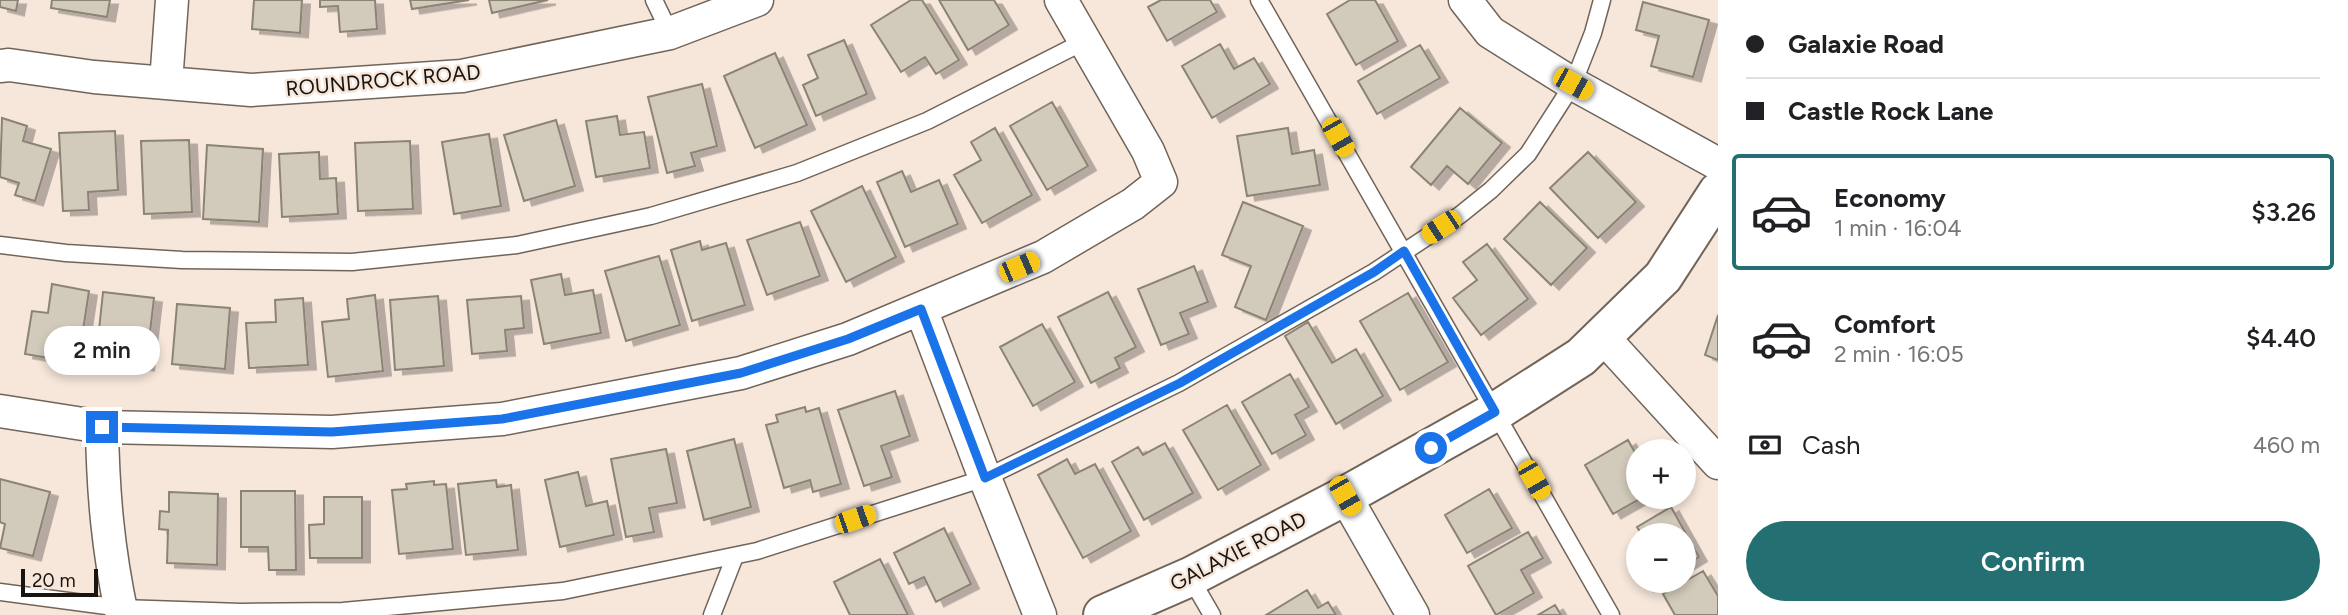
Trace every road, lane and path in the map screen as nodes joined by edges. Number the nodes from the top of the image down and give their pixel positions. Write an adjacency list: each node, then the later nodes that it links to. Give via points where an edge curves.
1 (172, 0): 11 (street)
2 (654, 0): 8 (lane)
3 (757, 0): 8 (street, ROUNDROCK ROAD)
4 (1061, 0): 9 (street)
5 (1259, 0): 16 (lane)
6 (1465, 0): 12 (street, via 1490,32)
7 (1602, 0): 12 (lane)
8 (670, 33): 11 (street, ROUNDROCK ROAD, via 462,76 251,90)
9 (1086, 41): 15 (lane, via 928,121 797,173 651,216 517,245 339,262 182,260); 17 (street, via 1148,150 1161,183 1043,257)
10 (0, 66): 11 (street, ROUNDROCK ROAD)
11 (166, 83)
12 (1573, 84): 13 (street); 16 (lane, via 1528,154 1492,190)
13 (1718, 164)
14 (1718, 192): 18 (street, GALAXIE ROAD, via 1663,277)
15 (0, 245)
16 (1404, 251): 20 (lane); 23 (lane, via 1180,383)
17 (921, 309): 21 (street, via 848,339 741,373 502,419 332,432); 23 (street)
18 (1603, 337): 20 (street, GALAXIE ROAD, via 1581,357); 22 (street)
19 (0, 411): 21 (street)
20 (1495, 412): 24 (street, GALAXIE ROAD); 35 (lane)
21 (102, 427): 28 (street, via 105,513)
22 (1718, 463)
23 (985, 478): 25 (lane); 31 (street)
24 (1345, 496): 26 (street, GALAXIE ROAD); 34 (street)
25 (735, 556): 29 (lane, via 563,591); 30 (lane)
26 (1190, 577): 32 (street, GALAXIE ROAD); 33 (lane)
27 (0, 592): 28 (lane)
28 (122, 611): 29 (lane)
29 (313, 613)
30 (712, 615)
31 (1040, 615)
32 (1103, 615)
33 (1212, 615)
34 (1413, 615)
35 (1611, 615)

